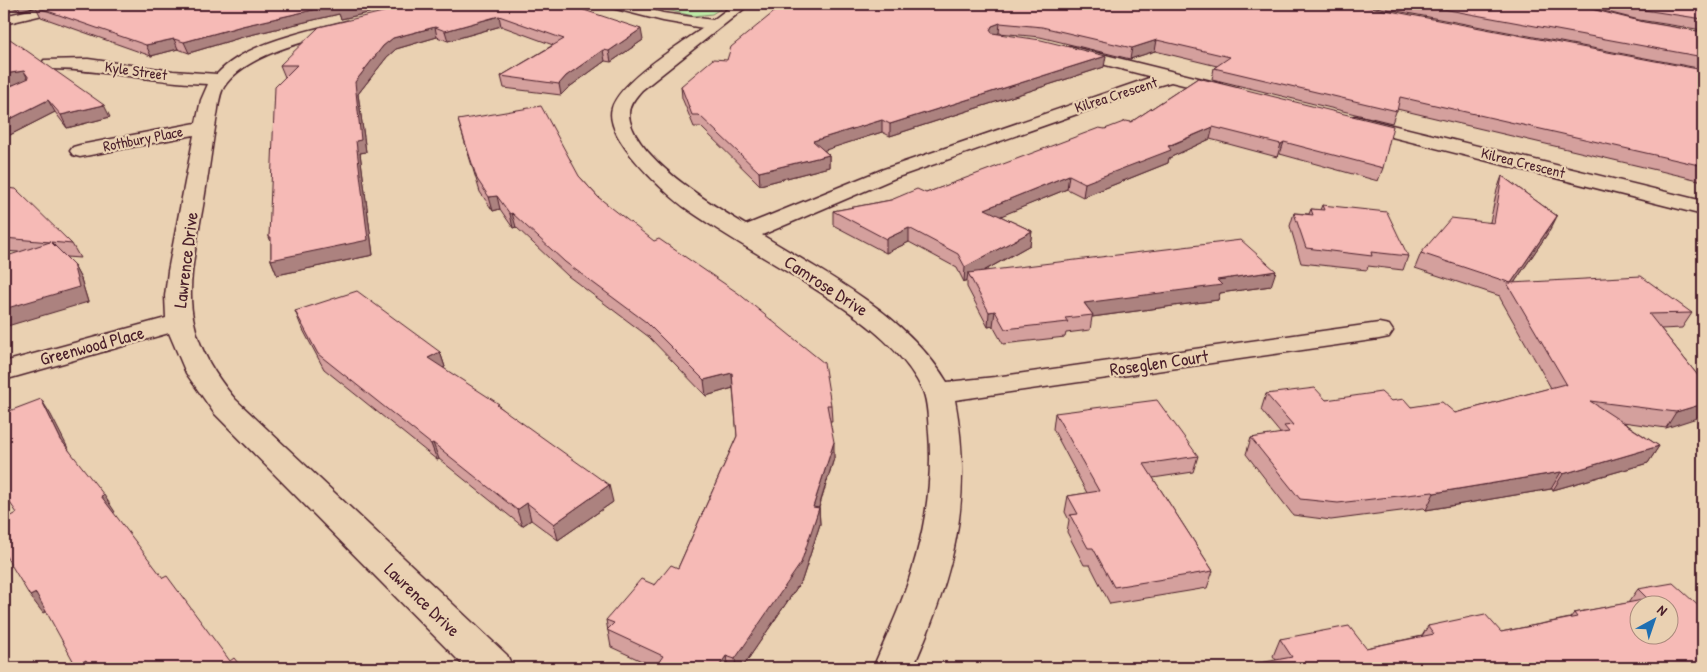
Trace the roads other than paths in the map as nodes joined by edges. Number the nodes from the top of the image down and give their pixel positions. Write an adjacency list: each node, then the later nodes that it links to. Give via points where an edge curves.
1 (72, 4): 4 (street)
2 (614, 4): 6 (street, via 656,16)
3 (744, 4): 6 (street, Camrose Drive)
4 (4, 20)
5 (368, 20): 10 (street, Lawrence Drive, via 271,49 244,62)
6 (715, 25): 16 (street, Camrose Drive, via 636,86 623,104 621,122 624,132 674,188)
7 (1058, 49): 9 (street)
8 (50, 64): 10 (street, Kyle Street, via 92,64 145,74)
9 (1171, 77): 11 (street, Kilrea Crescent); 16 (street, Kilrea Crescent, via 936,156)
10 (222, 79): 13 (street, Lawrence Drive, via 215,87)
11 (1249, 96)
12 (1336, 117): 15 (street, Kilrea Crescent)
13 (205, 127): 14 (street, Rothbury Place); 17 (street, Lawrence Drive, via 179,288)
14 (80, 150)
15 (1703, 208)
16 (745, 234): 20 (street, Camrose Drive, via 876,318 910,353)
17 (180, 322): 19 (street, Greenwood Place); 21 (street, Lawrence Drive, via 199,373 212,393)
18 (1379, 331): 20 (street, Roseglen Court)
19 (4, 371)
20 (938, 392): 22 (street, Camrose Drive, via 947,459 945,501 929,578)
21 (493, 668)
22 (893, 668)

